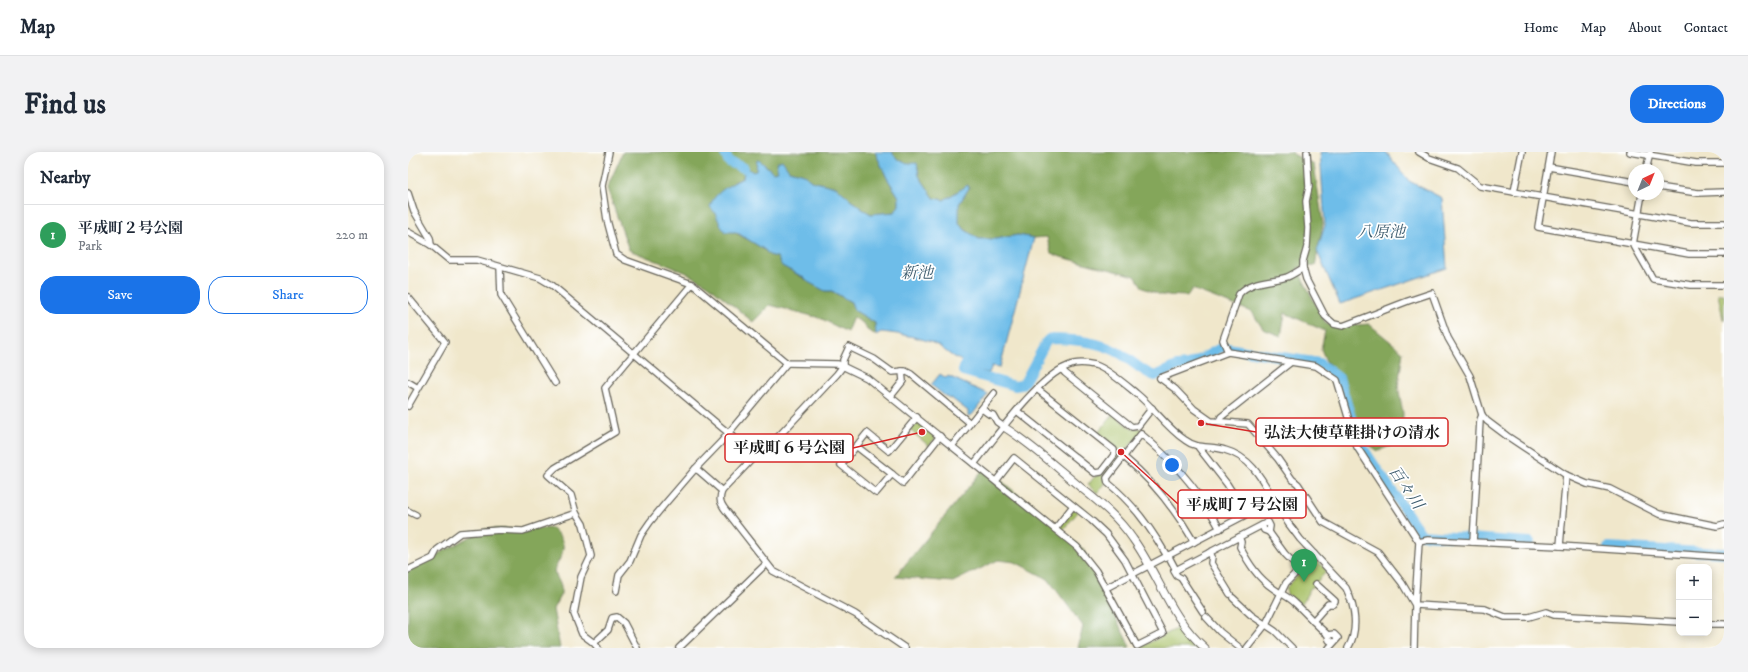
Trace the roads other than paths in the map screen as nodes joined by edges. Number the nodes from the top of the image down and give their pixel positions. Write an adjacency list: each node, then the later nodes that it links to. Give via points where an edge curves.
1 (609, 152): 26 (street, via 602,186 616,254 625,260)
2 (1307, 152): 25 (street, via 1308,228 1307,247 1302,261)
3 (1419, 152): 13 (street, via 1458,168 1480,186)
4 (1522, 152): 13 (street)
5 (1551, 152): 10 (street)
6 (1630, 152): 7 (street)
7 (1650, 154): 8 (street, via 1696,163); 9 (street)
8 (1724, 163)
9 (1648, 164)
10 (1549, 167): 11 (street); 16 (street)
11 (1628, 181)
12 (1664, 188): 14 (street, via 1698,193)
13 (1514, 192): 16 (street)
14 (1724, 192)
15 (408, 193): 22 (street)
16 (1543, 197): 18 (street); 21 (street, via 1538,227)
17 (1641, 200): 18 (street)
18 (1639, 214): 19 (street, via 1691,223); 21 (street)
19 (1724, 223)
20 (408, 232): 22 (street)
21 (1633, 244): 23 (street, via 1689,254); 27 (street, via 1653,279 1691,285)
22 (431, 245): 24 (street, via 449,260 477,260)
23 (1724, 254)
24 (500, 267): 30 (street, via 540,278 552,285); 37 (street, via 501,295)
25 (1304, 268): 29 (street, via 1286,277 1243,289 1223,340); 46 (street, via 1306,279 1325,316 1334,324 1343,326 1432,293 1448,338 1470,376)
26 (692, 284): 30 (street); 32 (street)
27 (1724, 285)
28 (408, 297): 38 (street, via 445,342)
29 (1228, 352): 31 (street); 48 (street, via 1160,378 1194,409 1211,421)
30 (634, 354): 51 (street); 67 (street, via 604,388 615,432 555,468 548,475 571,495)
31 (1290, 362): 48 (street, via 1221,417); 76 (street, via 1316,366 1337,380 1356,447)
32 (788, 363): 33 (street); 51 (street)
33 (843, 366): 35 (street, via 849,347 874,359 892,372); 41 (street, via 868,378); 57 (street, via 762,454)
34 (1062, 368): 39 (street); 43 (street, via 1079,364 1097,366 1138,394); 43 (street, via 1132,427 1138,426)
35 (902, 371): 41 (street, via 903,382); 49 (street, via 911,374)
36 (408, 382): 38 (street)
37 (555, 383)
38 (418, 388): 42 (street)
39 (1037, 389): 45 (street); 45 (street, via 1114,450 1114,455 1101,472 1095,473)
40 (994, 393): 44 (street)
41 (891, 396): 47 (street)
42 (408, 406)
43 (1152, 408): 55 (street, via 1182,439)
44 (982, 409): 49 (street); 50 (street, via 993,415)
45 (1017, 411): 50 (street)
46 (1482, 415): 61 (street, via 1507,436); 77 (street)
47 (917, 417): 52 (street); 53 (street, via 889,451 867,433)
48 (1220, 421): 96 (street, via 1248,424 1298,484 1323,522 1378,552)
49 (970, 423): 54 (street)
50 (1004, 427): 58 (street); 87 (street, via 1061,470 1115,516)
51 (729, 433): 57 (street, via 751,452); 59 (street)
52 (940, 436): 54 (street); 60 (street, via 902,483)
53 (856, 446): 60 (street); 60 (street, via 841,465 876,493)
54 (952, 446): 58 (street)
55 (1200, 448): 64 (street, via 1225,450 1244,459 1257,471); 68 (street, via 1220,472)
56 (1124, 457): 72 (street, via 1142,434 1188,478); 75 (street, via 1164,496); 83 (street, via 1107,478 1108,483 1145,520)
57 (753, 458): 63 (street)
58 (974, 464): 62 (street)
59 (694, 469): 63 (street); 94 (street, via 643,533 630,561 619,575)
60 (892, 474)
61 (1566, 475): 70 (street, via 1587,484 1610,489 1658,514 1717,526); 79 (street)
62 (996, 481): 65 (street, via 1014,458); 71 (street)
63 (722, 491): 86 (street, via 720,502)
64 (1274, 500): 68 (street); 81 (street, via 1288,523)
65 (1073, 506): 71 (street); 91 (street, via 1106,534)
66 (408, 511): 69 (street)
67 (576, 513): 90 (street, via 523,531 460,533 437,550 433,558); 102 (street, via 583,524 591,556 581,578 574,614 582,634)
68 (1246, 514): 72 (street)
69 (416, 515)
70 (1724, 524)
71 (1055, 529): 93 (street, via 1082,553)
72 (1220, 529): 75 (street)
73 (1239, 537): 74 (street); 78 (street); 88 (street, via 1268,522 1269,532)
74 (1233, 540): 78 (street, via 1235,545); 80 (street)
75 (1194, 542): 83 (street)
76 (1419, 542): 77 (street); 96 (street)
77 (1473, 542): 79 (street)
78 (1240, 546): 95 (street, via 1251,568)
79 (1560, 546): 84 (street)
80 (1210, 552): 82 (street); 85 (street)
81 (1314, 554): 88 (street); 111 (street, via 1346,588 1350,597 1355,626)
82 (1204, 555): 85 (street, via 1206,561); 89 (street)
83 (1168, 556): 87 (street); 89 (street)
84 (1724, 557)
85 (1211, 562): 99 (street, via 1232,596 1251,615)
86 (766, 564): 105 (street); 106 (street, via 773,571 855,614)
87 (1149, 565): 91 (street); 107 (street, via 1166,599 1183,624)
88 (1299, 568): 95 (street, via 1286,583)
89 (1178, 569): 108 (street, via 1174,571 1204,615)
90 (408, 570)
91 (1132, 574): 93 (street); 93 (street, via 1163,633 1137,646)
92 (1316, 584): 97 (street, via 1335,601 1328,604)
93 (1106, 588)
94 (616, 591)
95 (1281, 594): 97 (street, via 1294,602); 99 (street)
96 (1415, 604): 98 (street, via 1485,610 1505,617 1529,617 1546,612 1554,615); 112 (street)
97 (1312, 621): 103 (street, via 1328,635)
98 (1676, 622)
99 (1266, 624): 109 (street); 110 (street)
100 (1712, 624): 101 (street)
101 (1724, 624)
102 (596, 645): 104 (street, via 608,630 612,618 617,617 624,623)
103 (1331, 646)
104 (637, 648)
105 (679, 648)
106 (905, 648)
107 (1205, 648)
108 (1240, 648)
109 (1247, 648)
110 (1292, 648)
111 (1348, 648)
112 (1414, 648)

